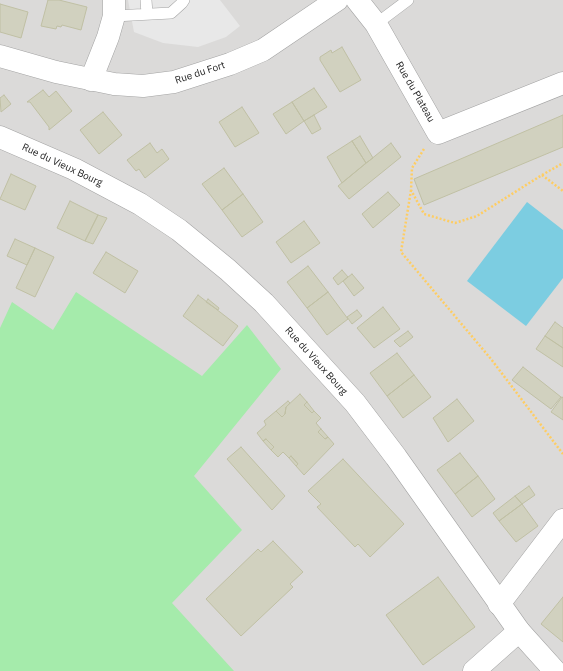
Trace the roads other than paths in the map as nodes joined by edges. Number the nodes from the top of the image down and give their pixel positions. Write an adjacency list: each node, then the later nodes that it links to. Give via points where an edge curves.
1 (146, 0): 7 (lane)
2 (184, 0): 7 (lane, via 171,14)
3 (337, 0): 10 (street, Rue du Fort, via 263,50 202,74 174,82 143,86)
4 (357, 0): 8 (street, Rue du Plateau)
5 (408, 0): 8 (lane)
6 (114, 8): 7 (lane); 10 (street, via 103,53)
7 (147, 14)
8 (376, 24): 11 (street, Rue du Plateau, via 438,133)
9 (0, 56): 10 (street, Rue du Fort)
10 (91, 80)
11 (563, 83)
12 (0, 137): 14 (street, Rue du Vieux Bourg, via 74,169 140,204 185,235 259,299 355,402)
13 (563, 520): 14 (street)
14 (499, 604): 15 (street, Rue du Vieux Bourg)
15 (519, 632): 16 (street); 17 (street, Rue du Vieux Bourg)
16 (474, 671)
17 (555, 671)

